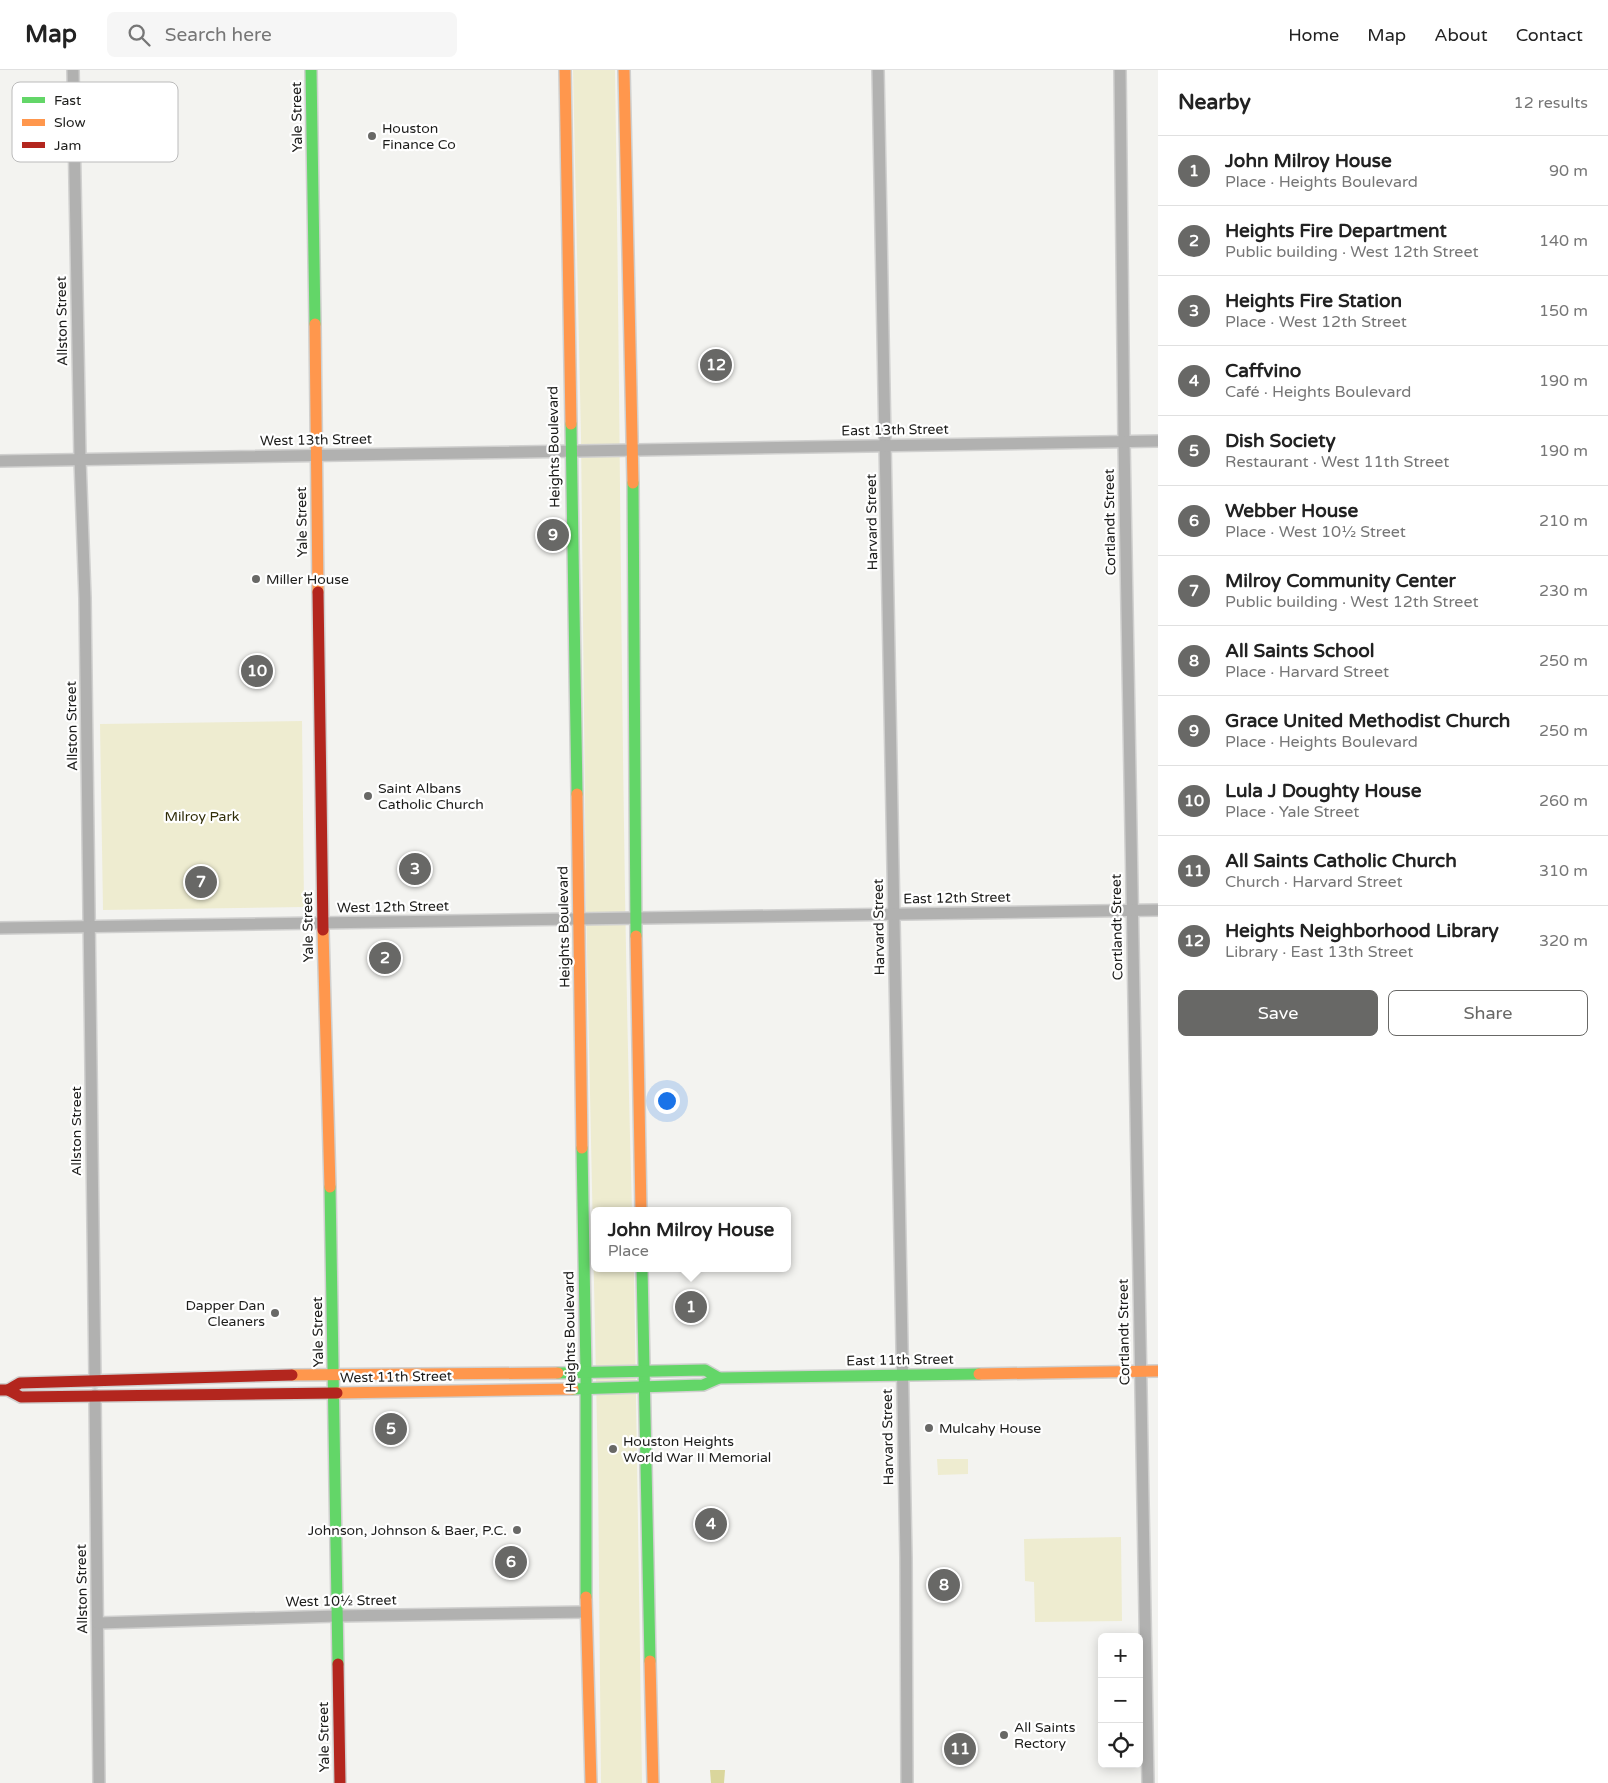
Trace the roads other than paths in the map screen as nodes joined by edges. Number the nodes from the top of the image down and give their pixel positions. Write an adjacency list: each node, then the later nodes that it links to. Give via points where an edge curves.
1 (311, 70): 12 (main road, Yale Street)
2 (565, 70): 11 (main road, Heights Boulevard)
3 (624, 70): 10 (main road)
4 (878, 70): 9 (street, Harvard Street)
5 (1120, 70): 7 (street, Cortlandt Street)
6 (75, 162): 13 (street, Allston Street)
7 (1124, 441): 8 (street, East 13th Street); 9 (street, East 13th Street); 15 (street, Cortlandt Street)
8 (1158, 441)
9 (885, 445): 10 (street, East 13th Street); 17 (street, Harvard Street)
10 (634, 450): 11 (street, West 13th Street); 18 (main road)
11 (570, 451): 12 (street, West 13th Street); 19 (main road, Heights Boulevard)
12 (316, 455): 13 (street, West 13th Street); 20 (main road, Yale Street)
13 (80, 460): 14 (street, West 13th Street); 21 (street, Allston Street)
14 (0, 461)
15 (1132, 910): 16 (street, East 12th Street); 17 (street, East 12th Street); 26 (street, Cortlandt Street)
16 (1158, 910)
17 (894, 914): 18 (street, East 12th Street); 30 (street, Harvard Street)
18 (636, 919): 19 (street, West 12th Street); 23 (main road)
19 (579, 920): 20 (street, West 12th Street); 28 (main road, Heights Boulevard)
20 (323, 922): 21 (street, West 12th Street); 29 (main road, Yale Street)
21 (90, 927): 22 (street, West 12th Street); 32 (street, Allston Street)
22 (0, 928)
23 (641, 1207)
24 (642, 1272): 27 (main road)
25 (1158, 1370): 26 (main road, East 11th Street)
26 (1140, 1371): 30 (main road, East 11th Street); 46 (street, Cortlandt Street)
27 (644, 1372): 28 (main road, West 11th Street); 31 (main road, West 11th Street, via 705,1370); 33 (main road)
28 (586, 1373): 29 (main road, West 11th Street); 34 (main road, Heights Boulevard)
29 (334, 1374): 32 (main road, West 11th Street); 36 (main road, Yale Street)
30 (902, 1374): 31 (main road, East 11th Street); 45 (street, Harvard Street)
31 (719, 1378): 33 (main road, East 11th Street, via 703,1385)
32 (94, 1381): 35 (main road, West 11th Street, via 20,1383)
33 (644, 1386): 34 (main road, West 11th Street); 44 (main road)
34 (586, 1389): 36 (main road, West 11th Street); 38 (main road, Heights Boulevard)
35 (4, 1390): 37 (main road, West 11th Street, via 21,1396)
36 (334, 1393): 37 (main road, West 11th Street); 39 (main road, Yale Street)
37 (95, 1395): 40 (street, Allston Street)
38 (586, 1612): 39 (street, West 10½ Street); 43 (main road, Heights Boulevard)
39 (338, 1616): 40 (street, West 10½ Street); 42 (main road, Yale Street)
40 (98, 1623): 41 (street, Allston Street)
41 (98, 1783)
42 (340, 1783)
43 (591, 1783)
44 (653, 1783)
45 (907, 1783)
46 (1148, 1783)

